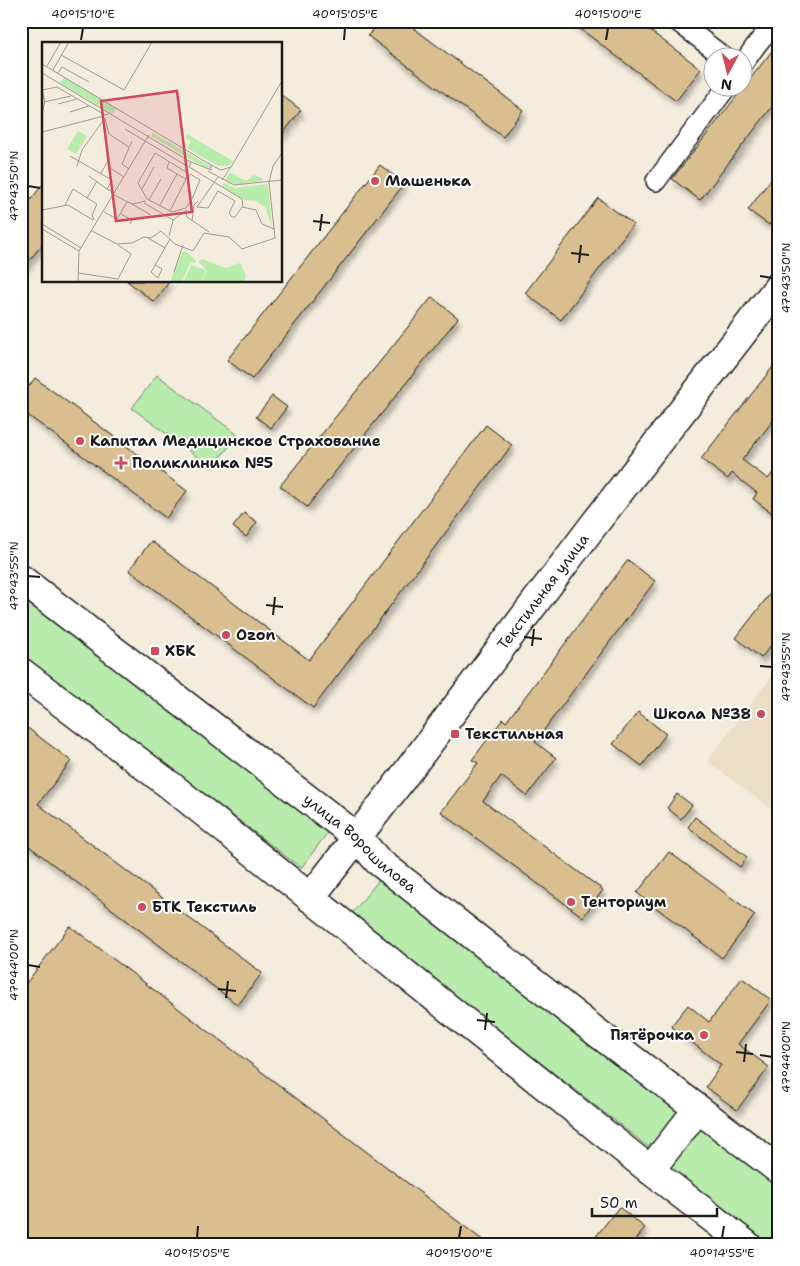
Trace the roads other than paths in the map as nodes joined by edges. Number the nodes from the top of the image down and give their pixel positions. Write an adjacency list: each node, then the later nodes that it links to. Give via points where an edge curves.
1 (677, 21): 3 (street)
2 (779, 24): 4 (street)
3 (712, 48)
4 (752, 52)
5 (718, 98): 6 (street)
6 (656, 181)
7 (779, 286): 10 (main road, Текстильная улица)
8 (21, 579): 10 (main road, улица Ворошилова)
9 (21, 672): 11 (main road, via 171,786)
10 (356, 837): 11 (main road, Текстильная улица); 12 (main road, улица Ворошилова, via 386,867)
11 (310, 898): 13 (main road)
12 (698, 1109): 13 (main road); 14 (main road, улица Ворошилова)
13 (650, 1170): 15 (main road)
14 (779, 1170)
15 (747, 1245)

